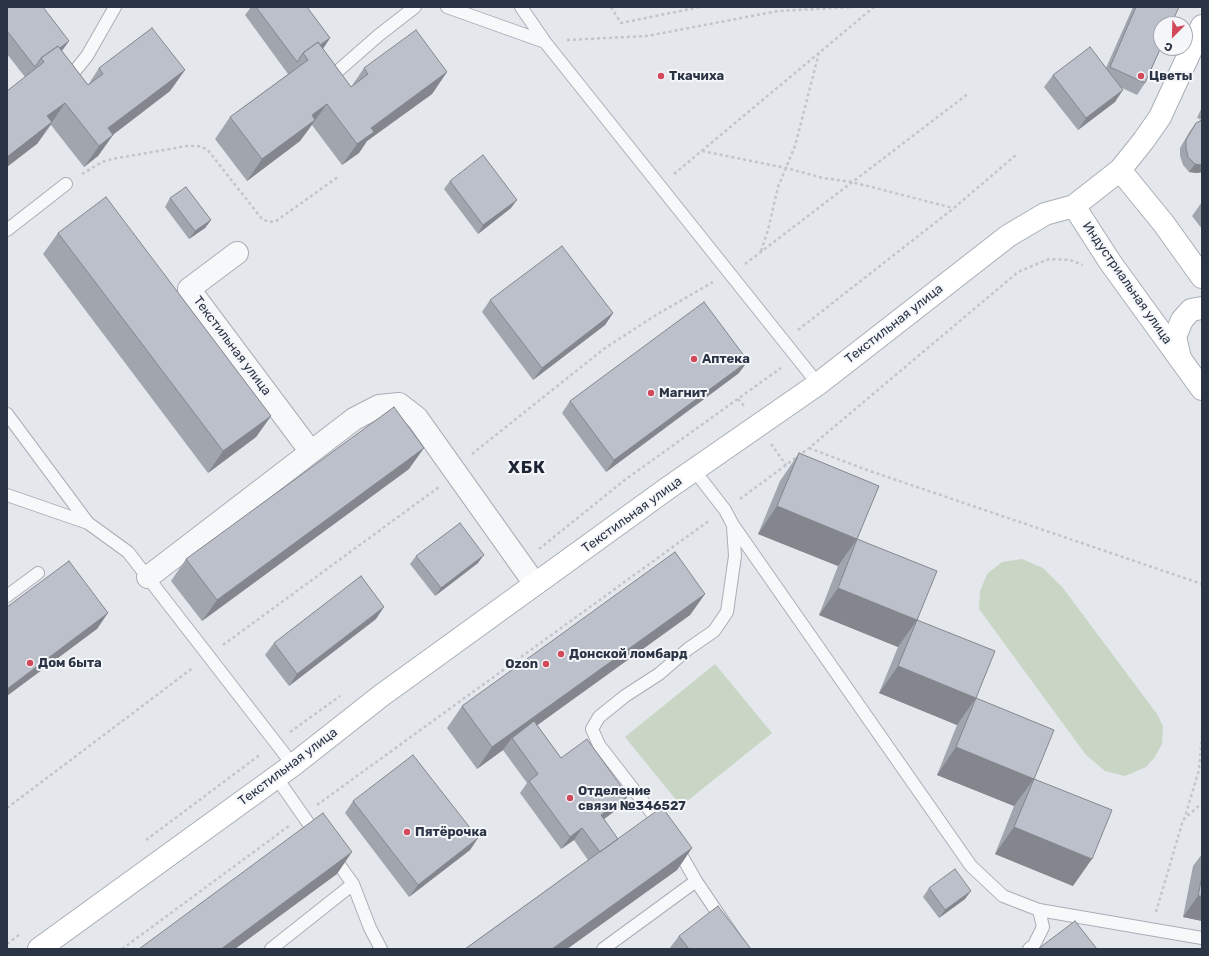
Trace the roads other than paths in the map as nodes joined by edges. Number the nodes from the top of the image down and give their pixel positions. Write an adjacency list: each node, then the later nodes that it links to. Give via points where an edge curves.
1 (115, 7): 7 (lane, via 87,56)
2 (415, 7): 8 (lane)
3 (447, 7): 6 (lane)
4 (521, 7): 6 (lane)
5 (1202, 26): 9 (main road, Текстильная улица, via 1160,117)
6 (545, 42): 17 (lane)
7 (70, 77)
8 (331, 77)
9 (1120, 170): 11 (main road, Текстильная улица); 14 (main road, via 1164,224)
10 (66, 184): 12 (lane)
11 (1074, 206): 16 (main road, Индустриальная улица, via 1110,262); 17 (main road, Текстильная улица, via 1045,214 1008,236)
12 (7, 230)
13 (237, 253): 20 (street, Текстильная улица, via 189,288)
14 (1202, 277)
15 (1202, 308): 16 (main road, Индустриальная улица, via 1191,310 1182,320 1175,337)
16 (1180, 359): 18 (main road, Индустриальная улица)
17 (818, 384): 21 (main road, Текстильная улица)
18 (1202, 389)
19 (7, 414): 23 (lane)
20 (311, 452): 26 (street); 27 (street, via 354,420 379,406 399,404 417,418)
21 (694, 470): 24 (lane, via 725,510); 27 (main road, Текстильная улица)
22 (7, 495): 23 (lane)
23 (88, 523): 26 (lane, via 128,552)
24 (733, 525): 30 (lane, via 735,556 727,612 714,631 599,717 592,730 599,745 669,834); 32 (lane, via 971,866 1002,896)
25 (38, 573): 28 (lane)
26 (148, 577): 29 (lane, via 208,656)
27 (535, 584): 29 (main road, Текстильная улица, via 382,695)
28 (7, 596)
29 (284, 771): 31 (lane, via 303,816); 34 (main road, Текстильная улица)
30 (696, 881): 37 (lane); 38 (lane)
31 (353, 884): 35 (lane); 36 (lane)
32 (1039, 910): 33 (lane); 39 (lane, via 1043,927 1034,945)
33 (1202, 938)
34 (39, 949)
35 (272, 949)
36 (381, 949)
37 (603, 949)
38 (742, 949)
39 (1029, 949)

